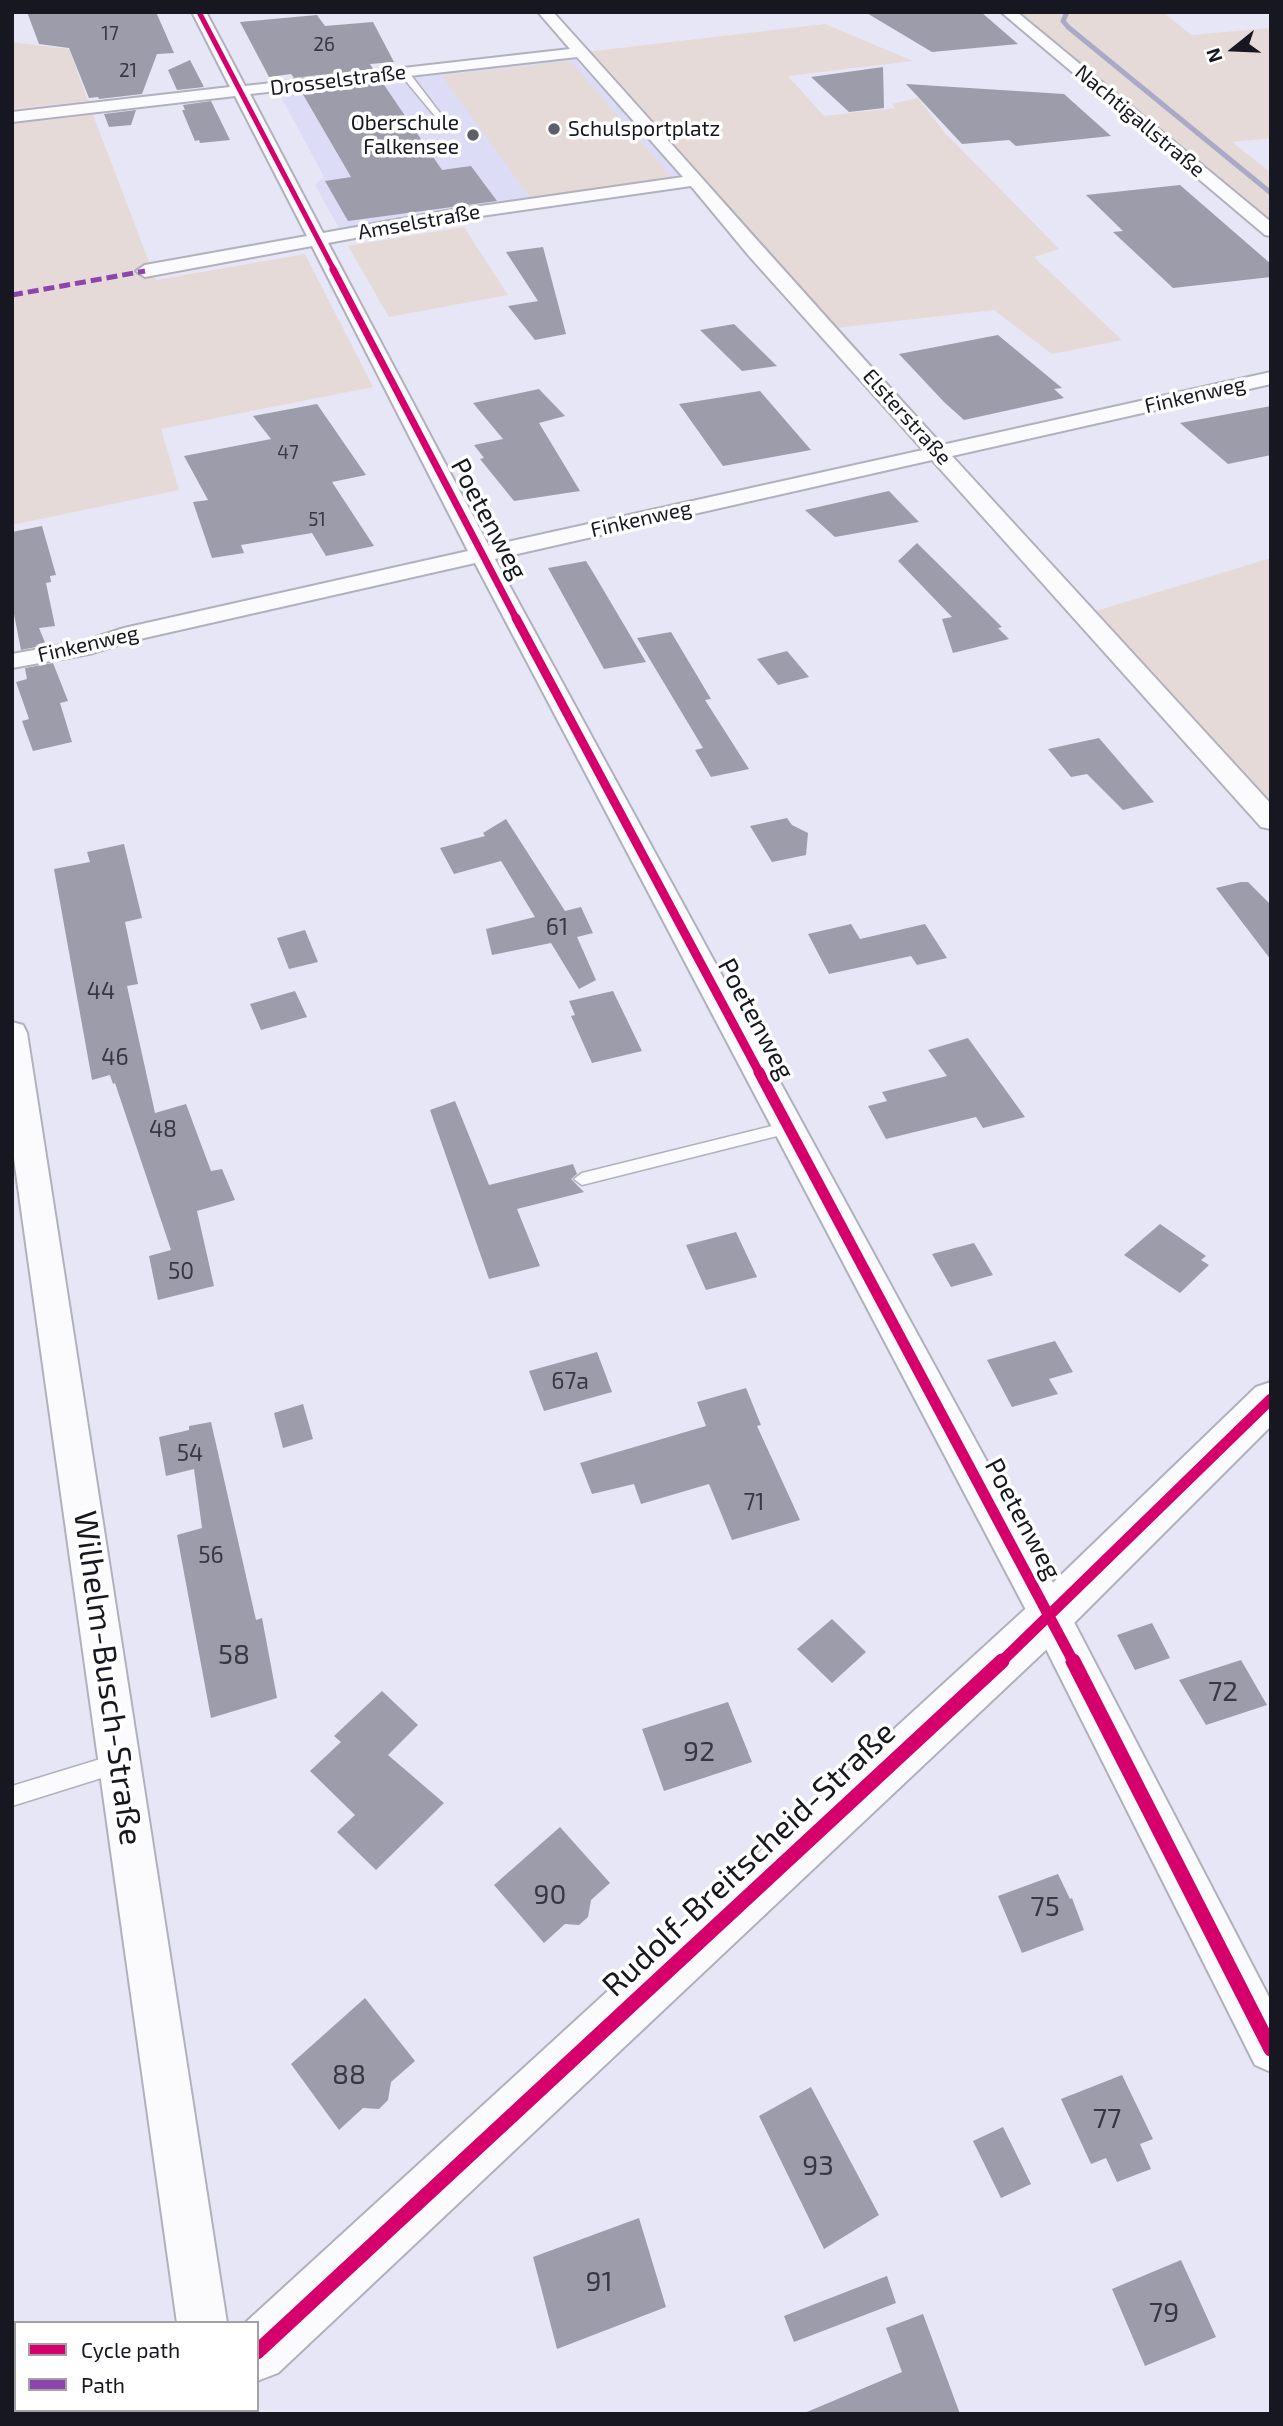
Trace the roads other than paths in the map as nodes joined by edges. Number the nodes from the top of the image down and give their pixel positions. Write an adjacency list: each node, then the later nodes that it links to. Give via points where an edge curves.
1 (199, 12): 6 (street, Poetenweg)
2 (545, 12): 4 (street, Elsterstraße)
3 (1008, 12): 10 (street, Nachtigallstraße)
4 (580, 52): 5 (street, Drosselstraße); 9 (street, Elsterstraße)
5 (404, 72): 6 (street, Drosselstraße); 8 (lane, via 439,117)
6 (240, 91): 7 (street, Drosselstraße); 11 (street, Poetenweg)
7 (12, 117)
8 (427, 125)
9 (695, 180): 11 (street, Amselstraße, via 446,216); 14 (street, Elsterstraße)
10 (1271, 231)
11 (318, 240): 12 (street, Amselstraße); 15 (street, Poetenweg)
12 (145, 271)
13 (1271, 379): 14 (street, Finkenweg)
14 (939, 452): 15 (street, Finkenweg); 17 (street, Elsterstraße)
15 (482, 555): 16 (street, Finkenweg); 20 (street, Poetenweg)
16 (12, 661)
17 (1271, 821)
18 (12, 1033): 19 (street, Wilhelm-Busch-Straße)
19 (18, 1101): 24 (street, Wilhelm-Busch-Straße)
20 (788, 1128): 21 (lane); 23 (street, Poetenweg)
21 (582, 1179)
22 (1271, 1399): 23 (street, Rudolf-Breitscheid-Straße)
23 (1050, 1616): 26 (street, Poetenweg); 28 (street, Rudolf-Breitscheid-Straße)
24 (121, 1763): 25 (lane); 27 (street, Wilhelm-Busch-Straße)
25 (12, 1796)
26 (1271, 2049)
27 (202, 2321)
28 (259, 2350)

